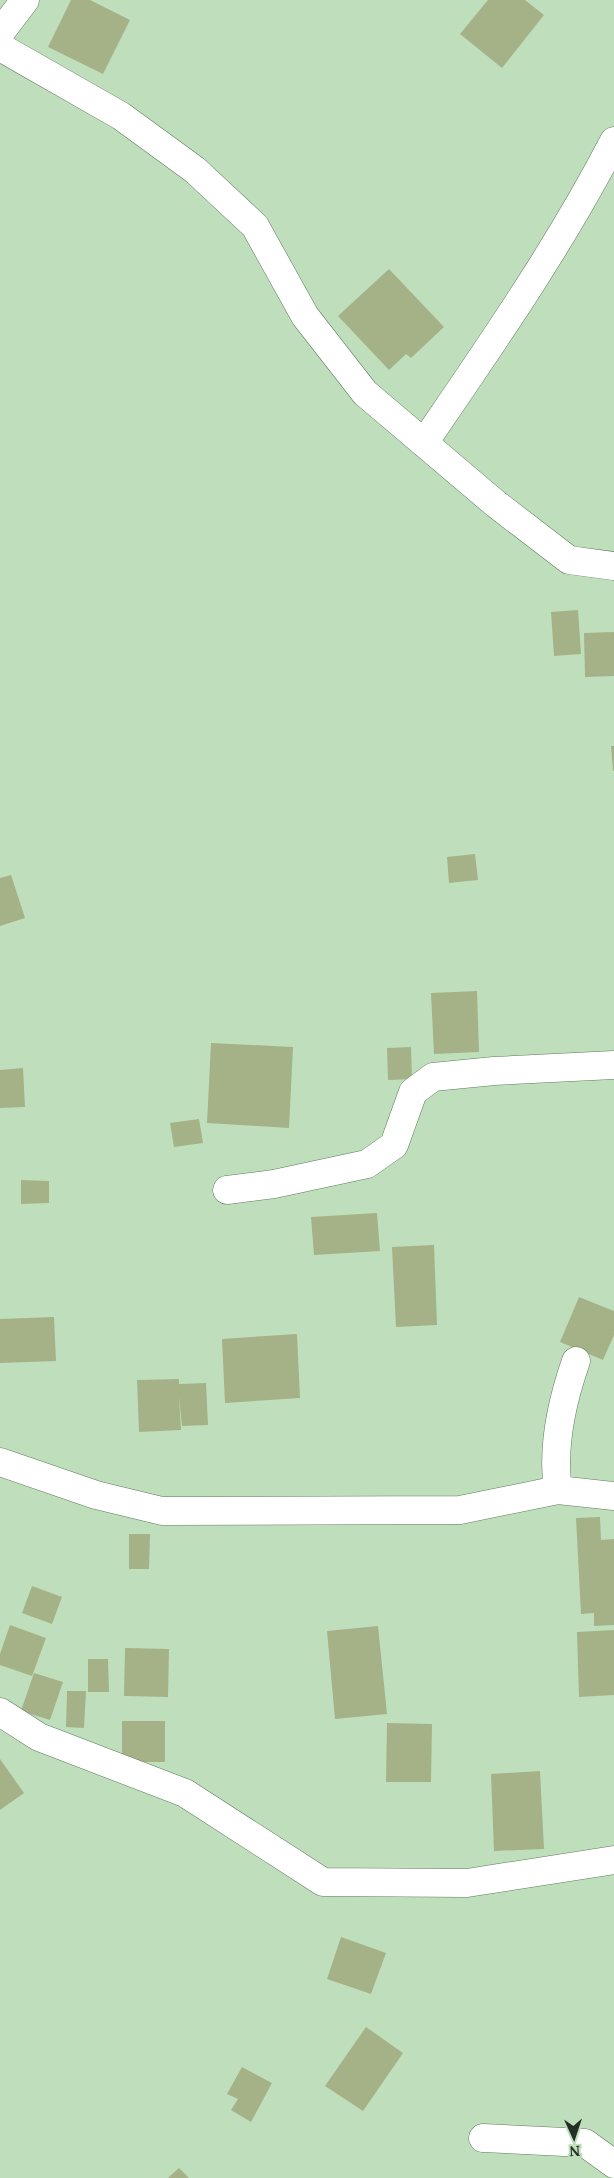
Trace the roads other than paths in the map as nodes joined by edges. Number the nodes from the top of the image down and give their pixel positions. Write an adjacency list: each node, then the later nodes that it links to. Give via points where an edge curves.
1 (25, 0): 2 (street)
2 (0, 33)
3 (0, 46): 5 (street, via 121,116 195,170 255,226 306,316 365,393)
4 (614, 141): 5 (street, via 584,199 521,302)
5 (424, 443): 6 (street, via 569,560)
6 (614, 566)
7 (614, 1065): 8 (street, via 433,1077 413,1092 394,1146 367,1164 274,1184)
8 (226, 1190)
9 (576, 1362): 11 (street, via 567,1386 562,1416 555,1469)
10 (0, 1462): 11 (street, via 96,1496 162,1511 460,1510)
11 (558, 1490): 12 (street)
12 (614, 1496)
13 (0, 1712): 14 (street, via 39,1737 185,1793 323,1882 467,1883)
14 (614, 1860)
15 (483, 2138): 16 (street, via 585,2143)
16 (614, 2164)

